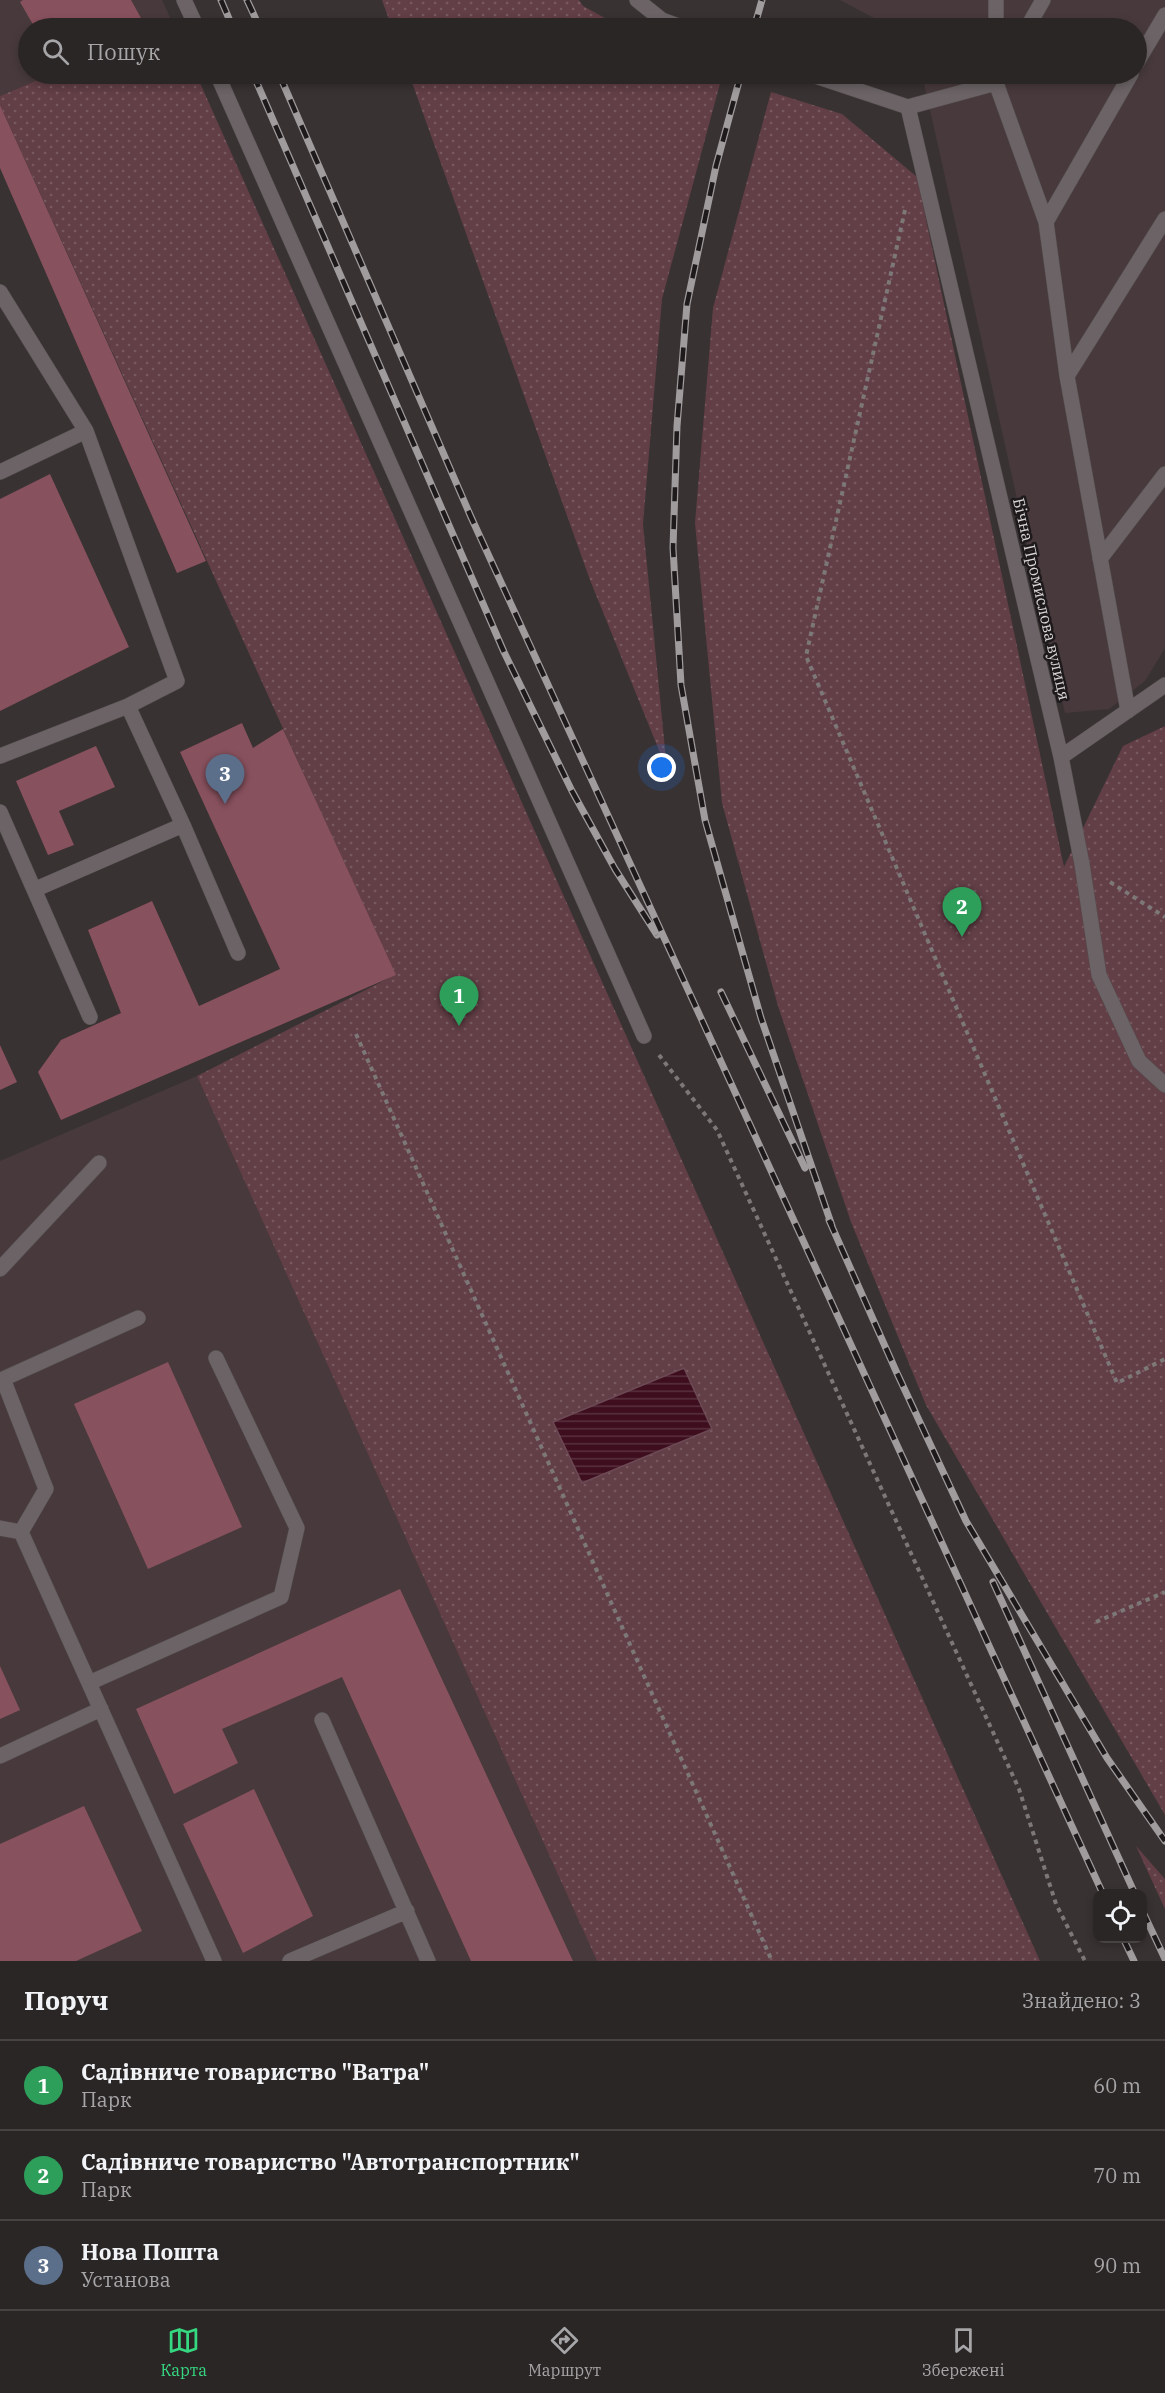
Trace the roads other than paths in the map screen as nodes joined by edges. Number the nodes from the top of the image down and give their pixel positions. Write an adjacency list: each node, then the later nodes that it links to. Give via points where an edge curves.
1 (184, 0): 6 (lane)
2 (637, 0): 7 (lane)
3 (996, 0): 8 (lane)
4 (1043, 0): 9 (lane)
5 (1165, 15): 10 (lane)
6 (192, 18)
7 (660, 18)
8 (996, 18)
9 (1033, 18)
10 (1147, 46)
11 (221, 84): 35 (lane)
12 (838, 84): 16 (lane)
13 (977, 84): 16 (lane)
14 (1000, 84): 18 (lane)
15 (1125, 84): 18 (lane)
16 (908, 107): 29 (lane, Бічна Промислова вулиця)
17 (1165, 219): 20 (lane)
18 (1046, 222): 20 (lane)
19 (0, 292): 21 (lane)
20 (1067, 376): 24 (lane)
21 (86, 431): 22 (lane); 26 (lane, via 177,681)
22 (0, 472)
23 (1165, 474): 24 (lane)
24 (1100, 559): 27 (lane)
25 (1165, 685): 27 (lane)
26 (128, 706): 28 (lane); 31 (lane)
27 (1128, 711): 29 (lane)
28 (0, 756)
29 (1060, 758): 36 (lane, Бічна Промислова вулиця, via 1099,975 1139,1061)
30 (0, 812): 32 (lane)
31 (183, 825): 32 (lane); 33 (lane)
32 (36, 889): 34 (lane)
33 (238, 953)
34 (90, 1017)
35 (644, 1036)
36 (1165, 1085)
37 (99, 1163): 38 (lane)
38 (0, 1269)
39 (138, 1318): 41 (lane)
40 (216, 1358): 44 (lane, via 297,1528 281,1597)
41 (2, 1376): 43 (lane, via 46,1489)
42 (0, 1528): 43 (lane)
43 (21, 1532): 44 (lane)
44 (89, 1683): 45 (lane)
45 (101, 1710): 47 (lane); 49 (lane)
46 (322, 1720): 48 (lane)
47 (0, 1756)
48 (407, 1911): 50 (lane); 51 (lane)
49 (214, 1961)
50 (290, 1961)
51 (429, 1961)

